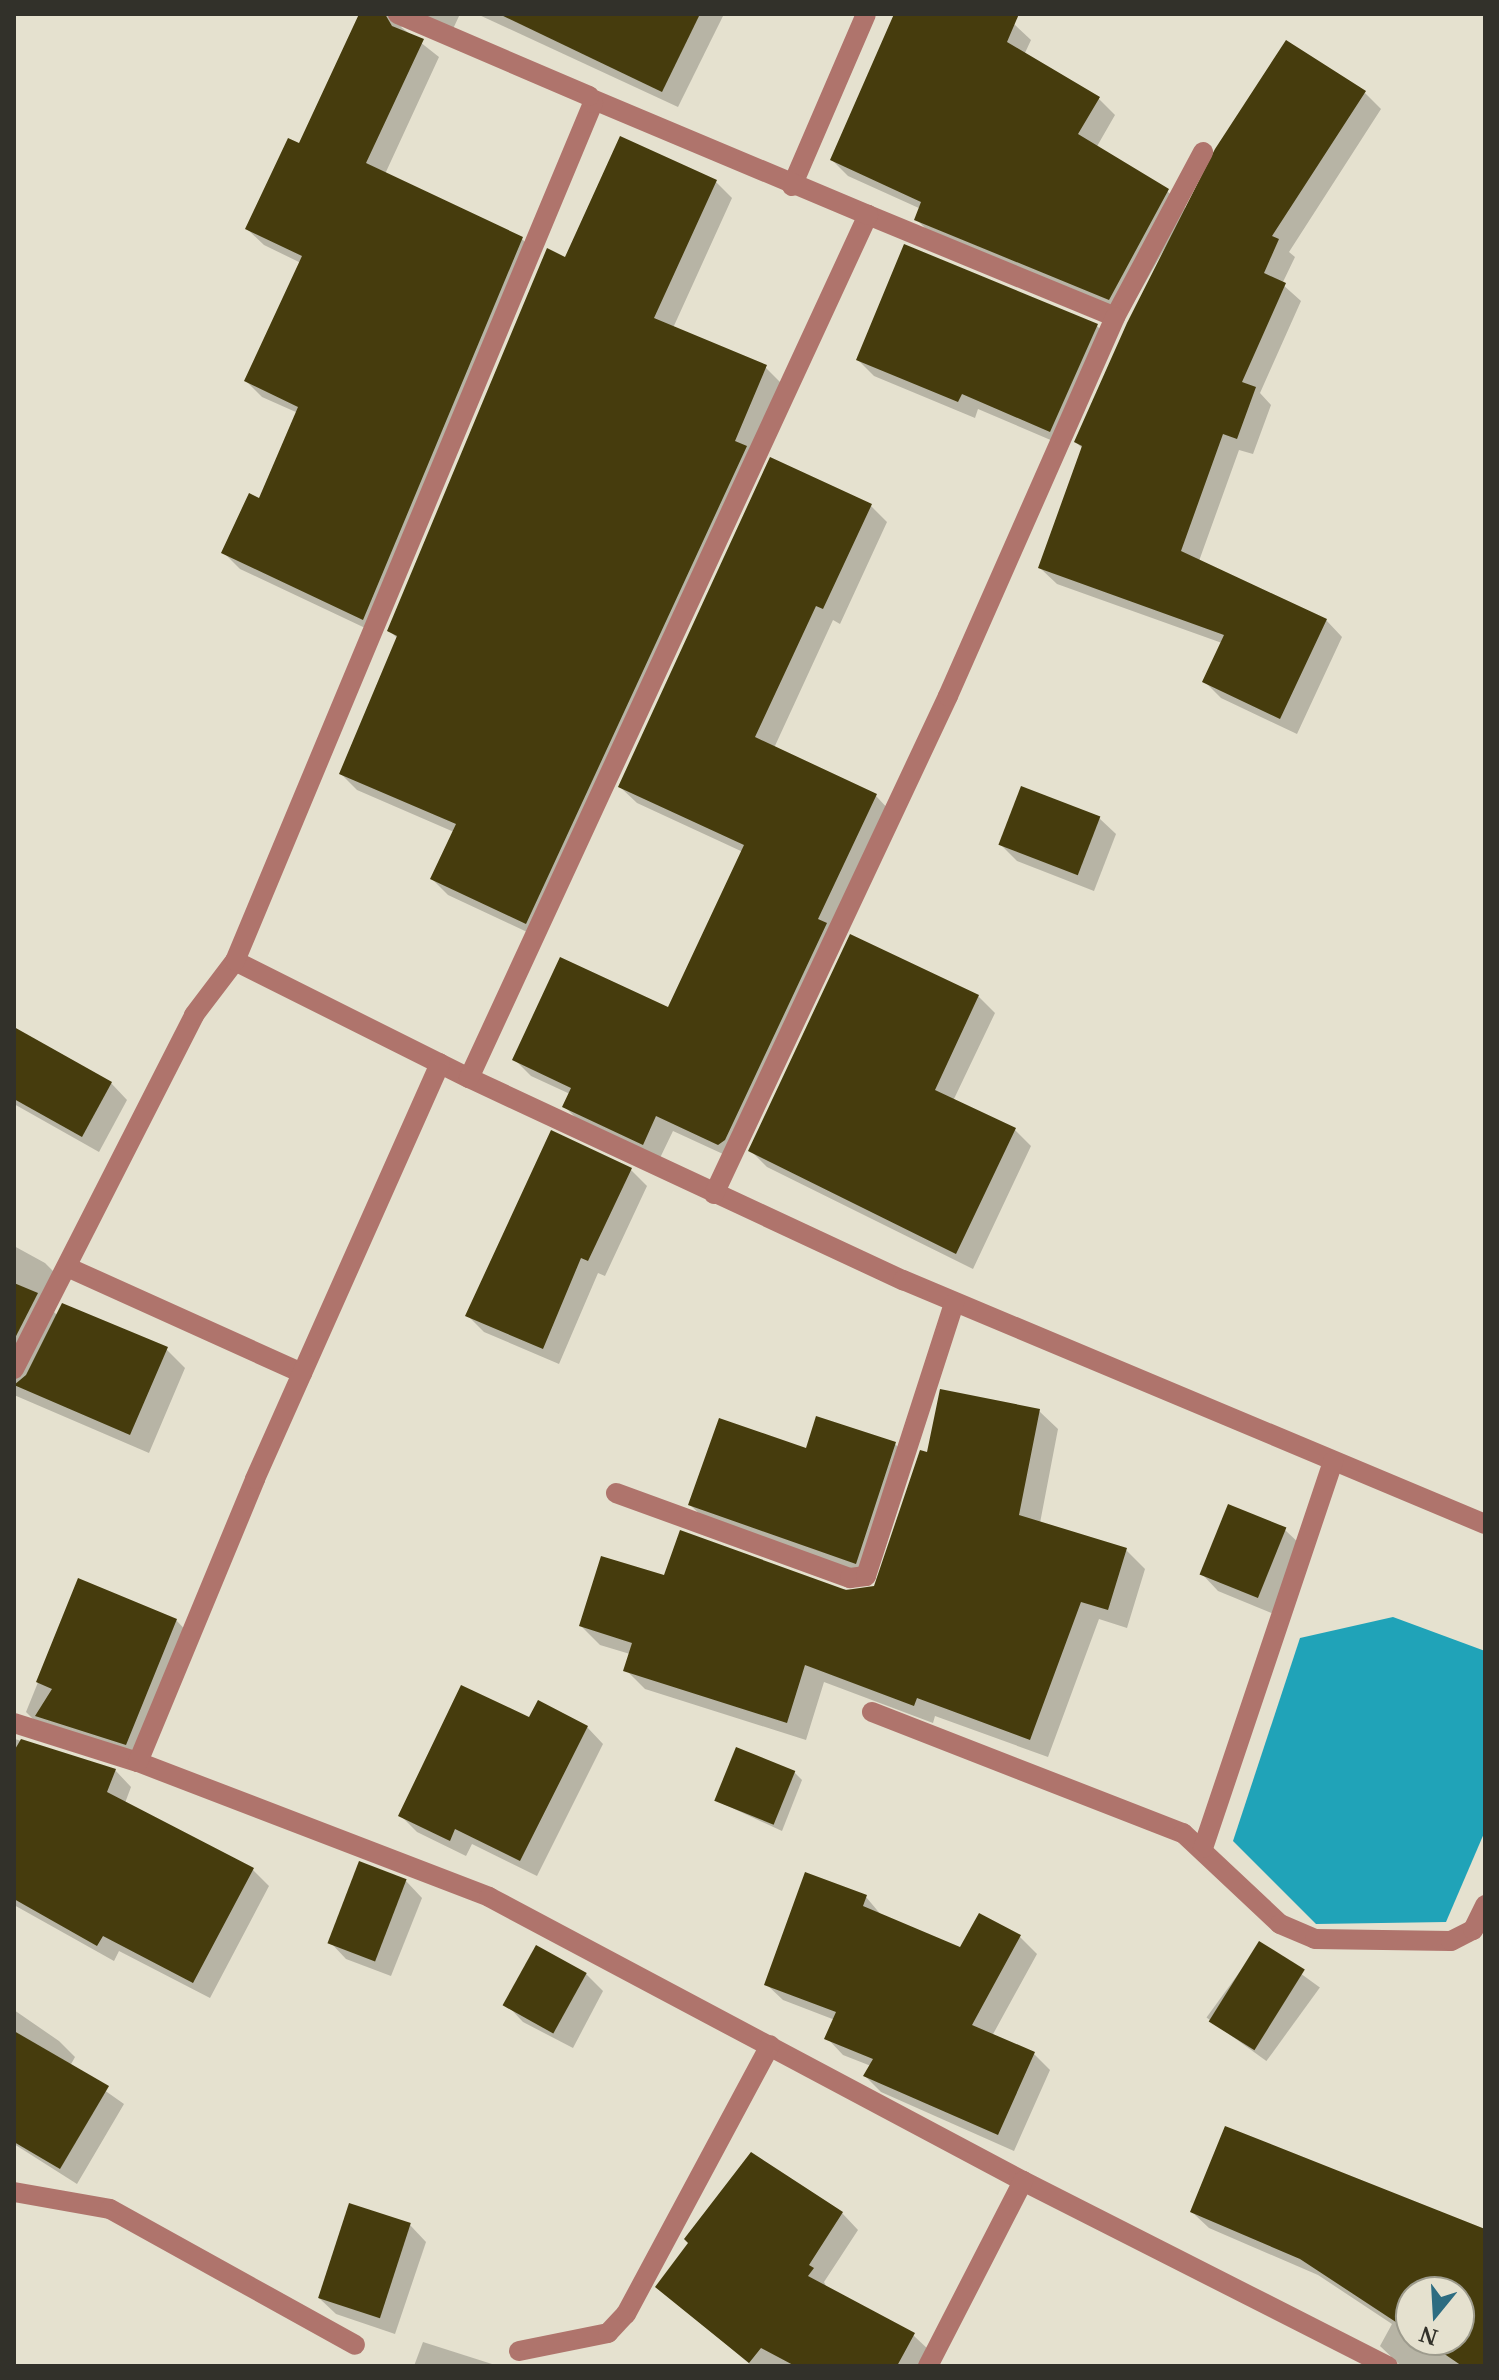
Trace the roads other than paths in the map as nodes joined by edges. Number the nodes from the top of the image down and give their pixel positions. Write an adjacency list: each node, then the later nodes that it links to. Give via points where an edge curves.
1 (398, 14): 3 (street)
2 (866, 14): 5 (street)
3 (594, 100): 5 (street); 8 (street)
4 (1203, 152): 7 (street)
5 (792, 186): 6 (street)
6 (868, 215): 7 (street); 10 (street)
7 (1115, 317): 11 (street, via 948,696)
8 (235, 961): 9 (street); 12 (street, via 194,1015)
9 (440, 1063): 10 (street); 15 (street)
10 (469, 1078): 11 (street)
11 (714, 1194): 13 (street)
12 (67, 1267): 14 (street); 15 (street)
13 (954, 1303): 16 (street); 17 (street, via 866,1576 850,1578)
14 (14, 1369)
15 (302, 1373): 21 (street)
16 (1333, 1461): 18 (street); 22 (street)
17 (616, 1493)
18 (1485, 1524)
19 (872, 1712): 22 (street, via 1167,1826)
20 (14, 1723): 21 (street)
21 (138, 1762): 24 (street, via 489,1897)
22 (1203, 1848): 23 (street, via 1280,1924 1315,1939 1451,1941 1473,1930)
23 (1485, 1905)
24 (770, 2045): 25 (street); 28 (street, via 626,2314 608,2333)
25 (1023, 2181): 29 (street); 30 (street)
26 (14, 2192): 27 (street, via 110,2209)
27 (355, 2345)
28 (519, 2351)
29 (928, 2366)
30 (1388, 2366)

